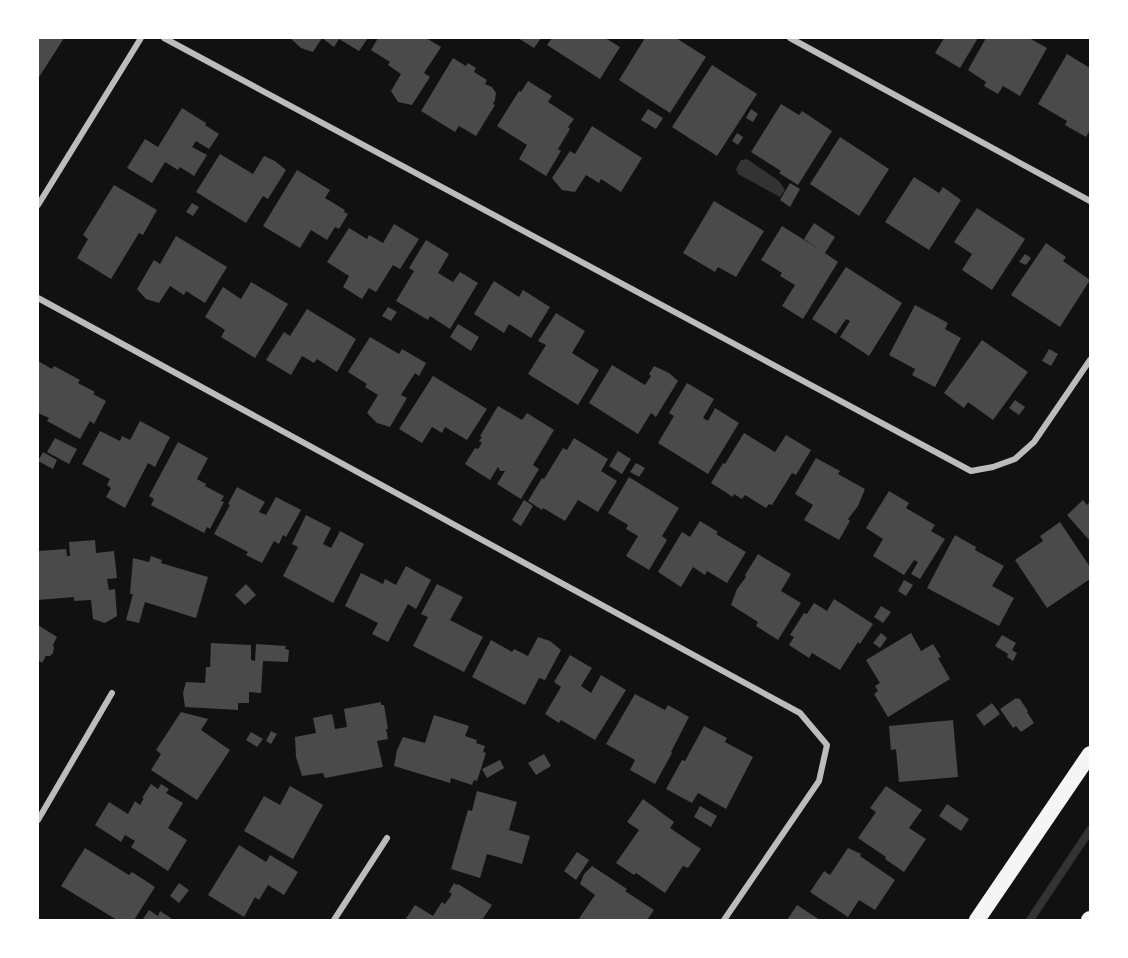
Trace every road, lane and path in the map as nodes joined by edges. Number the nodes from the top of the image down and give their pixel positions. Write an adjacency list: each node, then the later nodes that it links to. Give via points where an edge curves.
1 (141, 38): 5 (street)
2 (164, 38): 7 (street, via 971,471 1015,459 1034,442)
3 (790, 38): 4 (street)
4 (1090, 201)
5 (38, 205)
6 (38, 298): 13 (street, via 800,713 827,745 819,782)
7 (1090, 360)
8 (112, 693): 10 (street)
9 (1090, 754): 14 (highway)
10 (38, 820)
11 (387, 838): 12 (street)
12 (334, 921)
13 (723, 921)
14 (977, 921)

